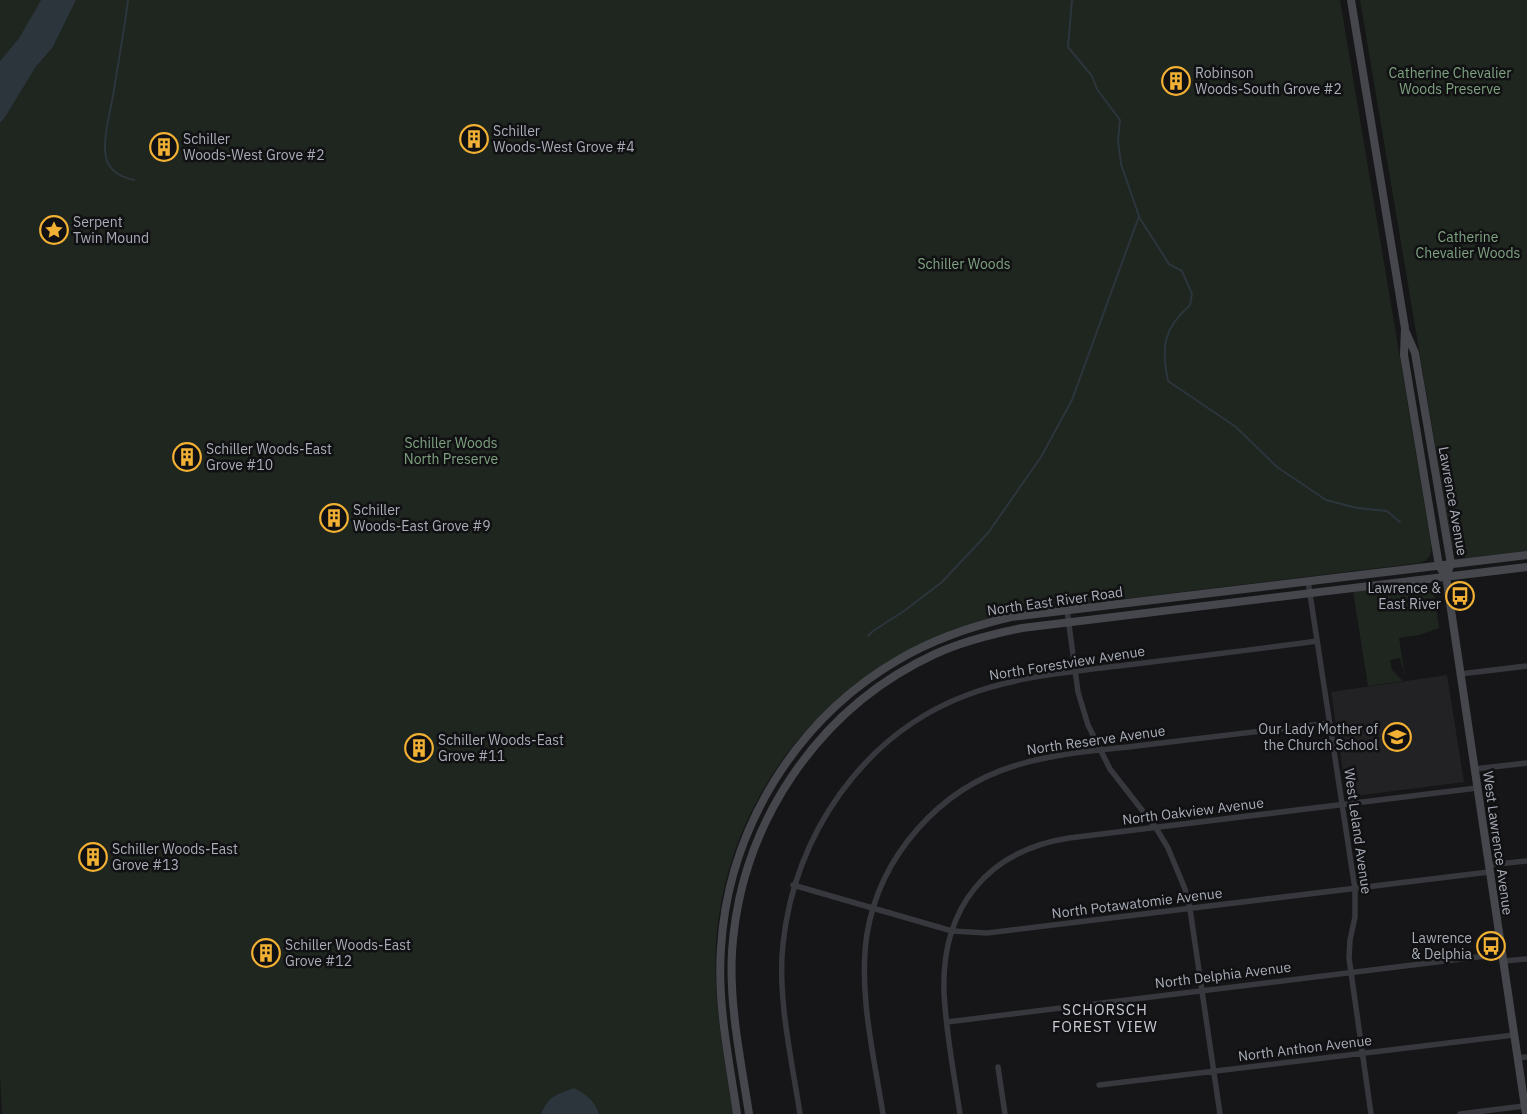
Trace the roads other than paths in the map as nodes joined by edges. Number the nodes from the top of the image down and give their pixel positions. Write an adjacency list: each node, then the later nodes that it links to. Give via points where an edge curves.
1 (1350, 0): 2 (main road, Lawrence Avenue)
2 (1405, 328): 4 (main road, Lawrence Avenue, via 1415,353); 5 (main road, Lawrence Avenue, via 1404,355)
3 (1527, 555): 4 (main road, North East River Road)
4 (1451, 564): 5 (main road, North East River Road); 7 (main road, Lawrence Avenue)
5 (1439, 566): 7 (main road, Lawrence Avenue); 8 (main road, North East River Road)
6 (1527, 567): 7 (main road, North East River Road)
7 (1446, 576): 9 (main road, North East River Road); 15 (main road, West Lawrence Avenue)
8 (1308, 581): 9 (street, West Leland Avenue); 10 (main road, North East River Road)
9 (1310, 593): 11 (main road, North East River Road); 12 (street, West Leland Avenue)
10 (1067, 610): 11 (street); 43 (main road, North East River Road, via 1011,617 920,648 885,668 850,694 822,719 781,770 750,826 735,867 723,923 720,989)
11 (1069, 622): 14 (street); 44 (main road, North East River Road, via 987,636 920,662 856,705 812,748 795,771 760,834 738,907 732,975)
12 (1317, 641): 14 (street, North Forestview Avenue); 16 (street, West Leland Avenue)
13 (1527, 666): 15 (street)
14 (1075, 671): 17 (street, via 1082,710); 25 (street, North Forestview Avenue, via 1002,684 967,695 932,711 900,733 875,754 841,791 814,835)
15 (1460, 674): 19 (main road, West Lawrence Avenue)
16 (1329, 723): 17 (street, North Reserve Avenue); 21 (street, West Leland Avenue)
17 (1100, 750): 22 (street, via 1118,782); 27 (street, North Reserve Avenue, via 1013,766 982,779 942,804 903,847)
18 (1527, 764): 19 (street)
19 (1474, 770): 20 (main road, West Lawrence Avenue)
20 (1477, 788): 21 (street, North Oakview Avenue); 24 (main road, West Lawrence Avenue)
21 (1342, 806): 22 (street, North Oakview Avenue); 26 (street, West Leland Avenue)
22 (1156, 828): 28 (street, via 1178,870); 29 (street, North Oakview Avenue, via 1053,840 1020,852 992,869 973,889)
23 (1527, 861): 24 (street, North Potawatomie Avenue)
24 (1489, 869): 26 (street, North Potawatomie Avenue); 30 (main road, West Lawrence Avenue)
25 (794, 885): 27 (street, North Potawatomie Avenue); 45 (street, North Forestview Avenue, via 782,944 782,995)
26 (1355, 889): 28 (street, North Potawatomie Avenue); 32 (street, West Leland Avenue, via 1355,918 1349,948)
27 (873, 909): 29 (street, North Potawatomie Avenue); 46 (street, North Reserve Avenue, via 867,933 865,996)
28 (1190, 909): 29 (street, North Potawatomie Avenue, via 1002,932); 33 (street)
29 (952, 931): 34 (street, North Oakview Avenue, via 944,980)
30 (1502, 958): 31 (street, North Delphia Avenue); 32 (street, North Delphia Avenue); 35 (main road, West Lawrence Avenue)
31 (1527, 958)
32 (1352, 972): 33 (street, North Delphia Avenue); 36 (street, West Leland Avenue)
33 (1202, 991): 34 (street, North Delphia Avenue); 40 (street)
34 (947, 1022): 47 (street, North Oakview Avenue)
35 (1514, 1035): 36 (street, North Anthon Avenue); 38 (main road, West Lawrence Avenue)
36 (1363, 1053): 40 (street, North Anthon Avenue); 50 (street, West Leland Avenue)
37 (1527, 1057): 38 (street)
38 (1517, 1058): 42 (main road, West Lawrence Avenue)
39 (998, 1067): 48 (street)
40 (1214, 1072): 41 (street, North Anthon Avenue); 49 (street)
41 (1099, 1085)
42 (1525, 1110): 51 (street)
43 (737, 1114)
44 (749, 1114)
45 (800, 1114)
46 (883, 1114)
47 (960, 1114)
48 (1004, 1114)
49 (1220, 1114)
50 (1371, 1114)
51 (1460, 1114)

